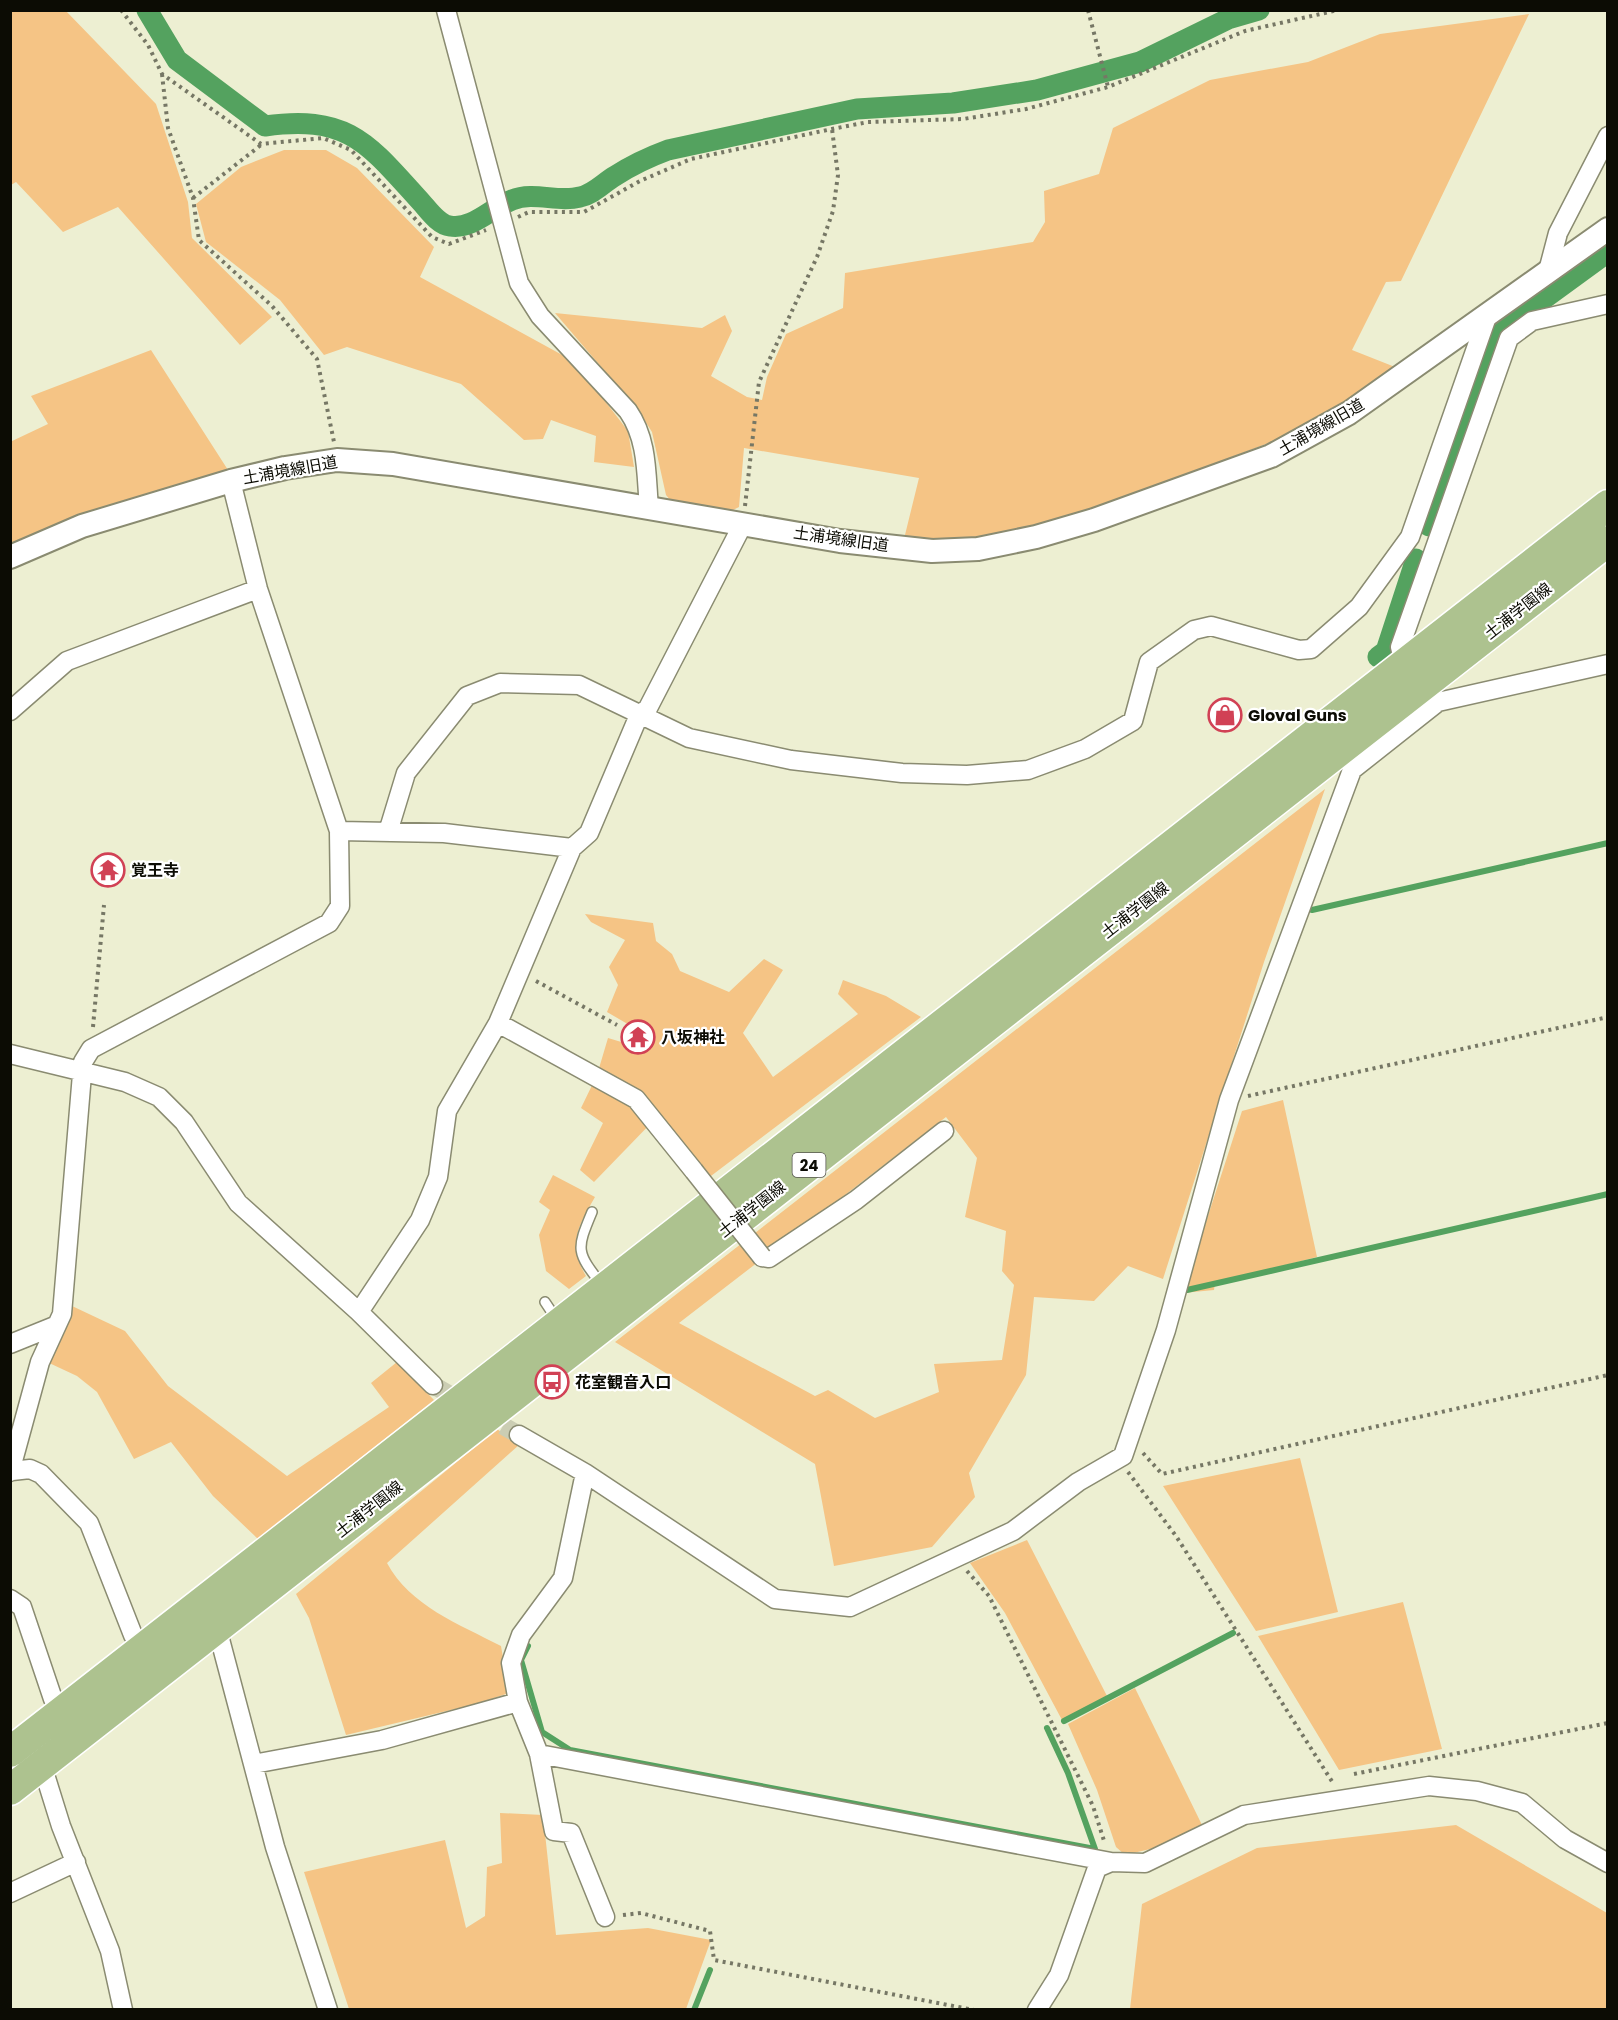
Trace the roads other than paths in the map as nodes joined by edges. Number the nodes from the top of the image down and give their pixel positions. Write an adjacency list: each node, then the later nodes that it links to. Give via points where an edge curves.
1 (446, 10): 9 (street, via 519,282 540,316 639,426)
2 (1608, 136): 4 (street, via 1558,233)
3 (1608, 229): 4 (street, 土浦境線旧道)
4 (1548, 271): 6 (street, 土浦境線旧道)
5 (1608, 304): 13 (street, via 1532,321 1509,338)
6 (1488, 314): 10 (street, 土浦境線旧道, via 1349,413 1271,456 1036,537 978,549 932,551 840,541); 11 (street)
7 (231, 481): 9 (street, 土浦境線旧道, via 337,460 393,464); 14 (street, 土浦境線旧道, via 82,526); 15 (street)
8 (1608, 505): 17 (main road, 土浦学園線 / 24)
9 (649, 508): 10 (street, 土浦境線旧道)
10 (743, 524): 19 (street, via 648,708)
11 (1410, 537): 13 (street); 19 (street, via 1359,607 1311,649 1299,650 1211,626 1194,630 1149,662 1133,721 1085,749 1028,770 967,775 902,773 790,760 689,738)
12 (1608, 541): 17 (main road, 土浦学園線 / 24)
13 (1435, 547): 17 (street, via 1400,647)
14 (10, 557)
15 (258, 589): 18 (street, via 67,661); 21 (street)
16 (1608, 664): 17 (street)
17 (1421, 684): 20 (main road, 土浦学園線 / 24); 20 (street)
18 (10, 711)
19 (639, 715): 22 (street, via 579,685 500,683 467,696 406,773); 23 (street, via 589,833)
20 (1341, 747): 29 (main road, 土浦学園線 / 24); 31 (main road, 土浦学園線 / 24); 37 (street, via 1229,1101 1166,1330 1120,1458 1078,1482 1013,1531 850,1606 775,1599)
21 (339, 831): 22 (street); 26 (street, via 340,906 328,923 91,1049)
22 (388, 832): 23 (street, via 444,833)
23 (572, 848): 24 (street)
24 (498, 1023): 27 (street, bridge, via 636,1099 762,1257 769,1258 856,1200); 30 (street, via 447,1111 438,1178 420,1220)
25 (10, 1054): 26 (street)
26 (81, 1072): 30 (street, via 125,1082 159,1097 184,1122 238,1203); 32 (street, via 62,1314)
27 (944, 1131)
28 (592, 1212): 29 (lane, via 580,1241 580,1252)
29 (605, 1289): 31 (main road, 土浦学園線 / 24)
30 (359, 1312): 34 (street)
31 (561, 1324): 39 (main road, 土浦学園線 / 24); 40 (main road, 土浦学園線 / 24)
32 (57, 1325): 33 (street); 36 (street, via 40,1362)
33 (10, 1344)
34 (433, 1385)
35 (519, 1435): 37 (street)
36 (11, 1471): 40 (street, via 30,1469 41,1474 88,1523 133,1635)
37 (585, 1473): 41 (street, via 563,1578 521,1635 511,1663)
38 (10, 1599): 42 (street, via 22,1607 53,1699)
39 (217, 1628): 45 (street); 46 (main road, 土浦学園線 / 24)
40 (144, 1649): 42 (main road, 土浦学園線 / 24)
41 (518, 1702): 44 (street); 45 (street, via 382,1740)
42 (63, 1711): 43 (main road, 土浦学園線 / 24)
43 (10, 1752)
44 (539, 1754): 49 (street); 52 (street, via 554,1831 571,1833)
45 (254, 1764): 54 (street, via 275,1847)
46 (42, 1765): 47 (main road, 土浦学園線 / 24); 48 (street)
47 (10, 1790)
48 (76, 1862): 51 (street); 53 (street, via 110,1952)
49 (1111, 1862): 50 (street, via 1145,1863 1244,1815 1429,1786 1478,1791 1521,1803 1565,1839); 55 (street, via 1097,1868 1059,1975)
50 (1608, 1863)
51 (10, 1893)
52 (605, 1917)
53 (123, 2010)
54 (328, 2010)
55 (1037, 2010)

